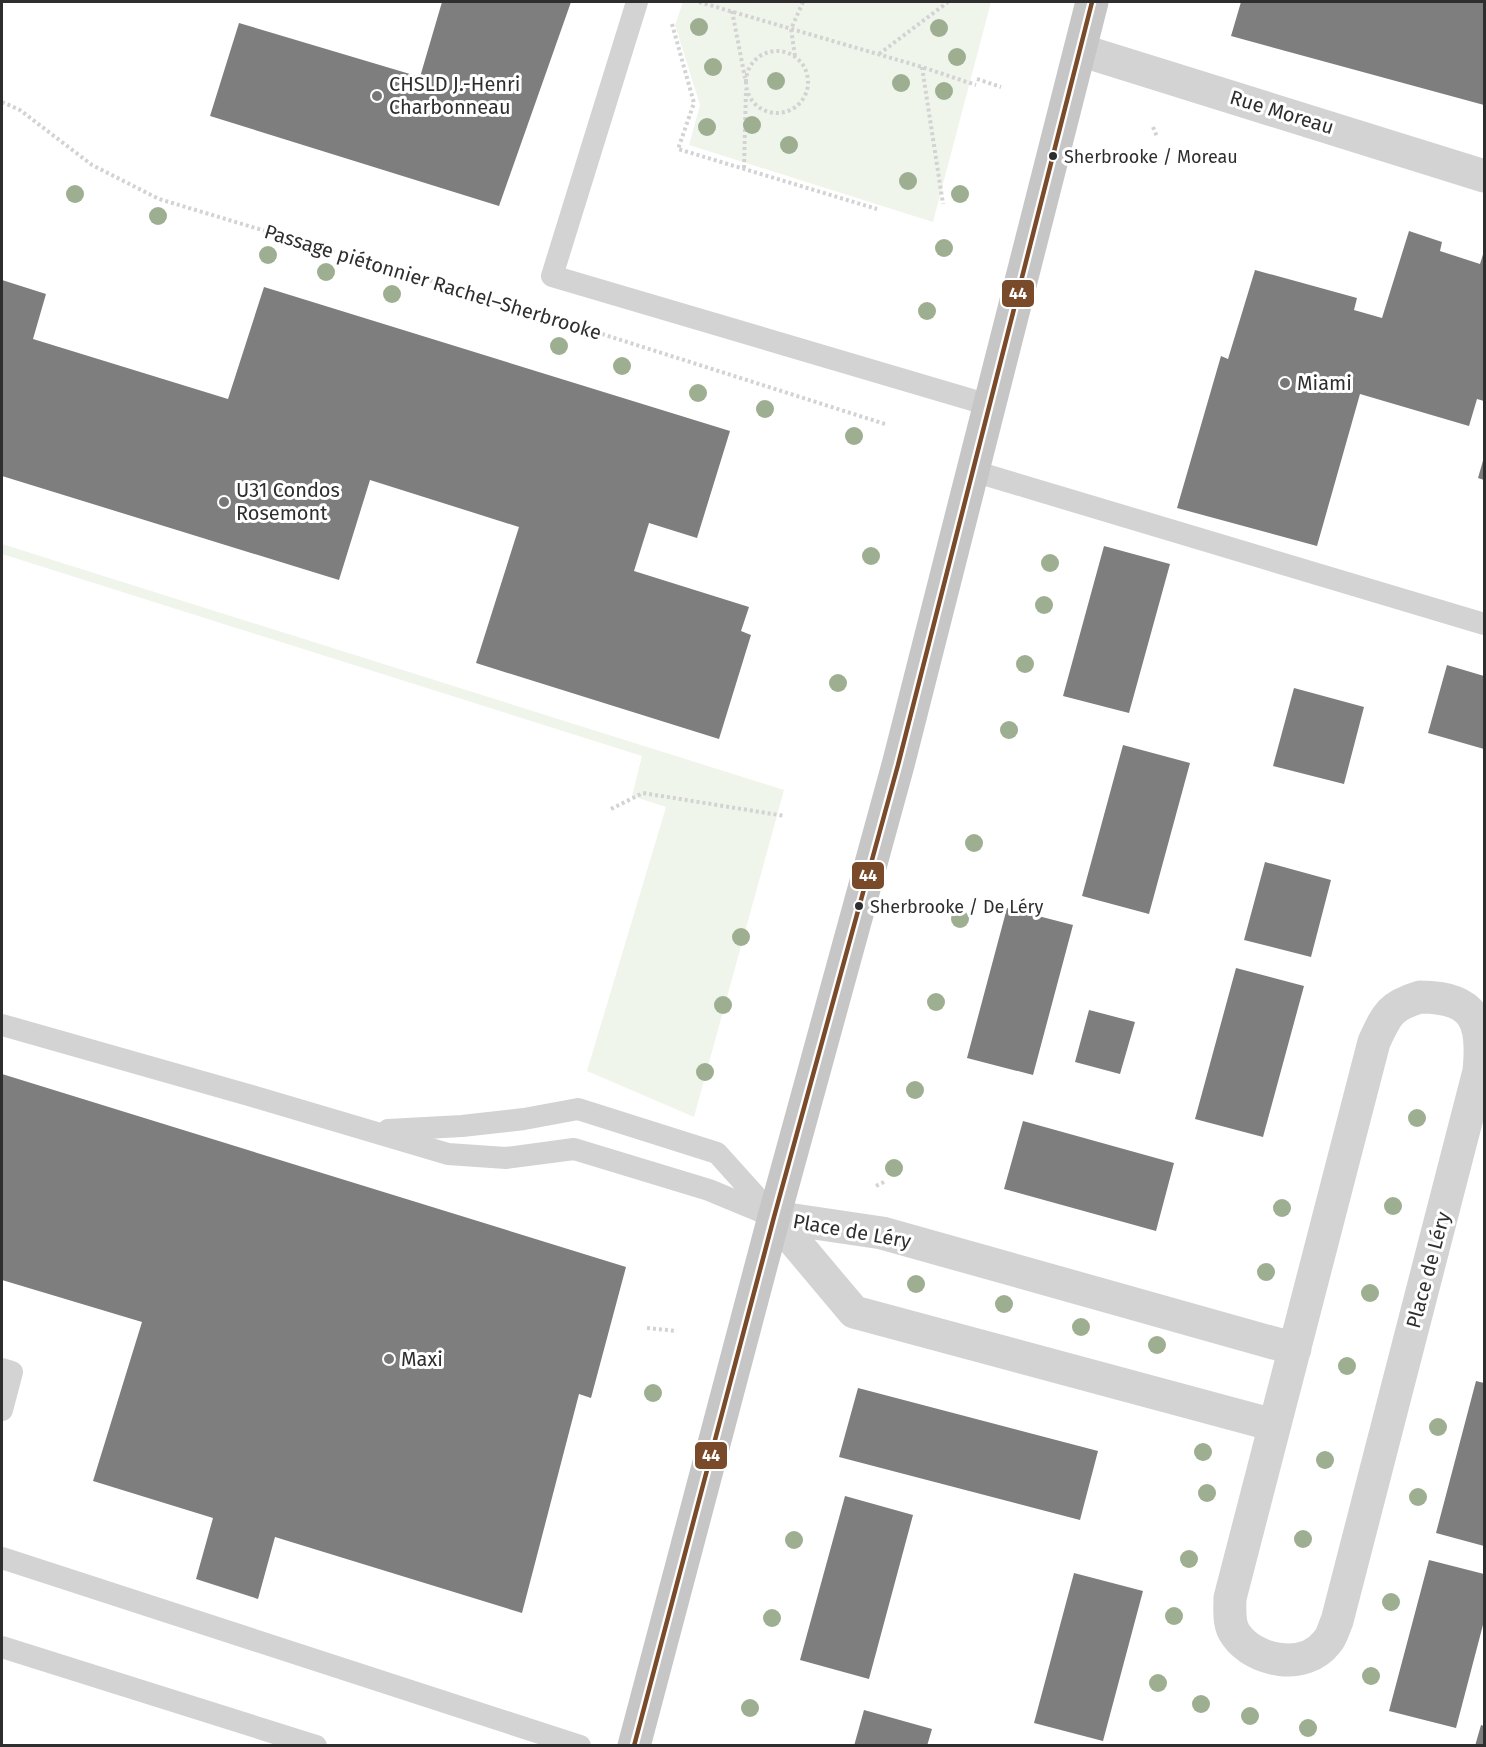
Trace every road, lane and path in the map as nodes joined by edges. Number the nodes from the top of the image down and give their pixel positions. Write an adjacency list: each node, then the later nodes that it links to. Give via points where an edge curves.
1 (638, 2): 26 (lane, via 552,276)
2 (699, 2): 6 (path)
3 (803, 2): 8 (path)
4 (948, 2): 10 (path)
5 (1092, 2): 9 (main road)
6 (732, 11): 8 (path); 14 (path)
7 (673, 17): 20 (path, via 671,25 694,103 678,148)
8 (791, 29): 10 (path); 11 (path)
9 (1080, 50): 21 (street, Rue Moreau); 26 (main road)
10 (879, 55): 12 (path)
11 (795, 57): 14 (path, via 777,51 758,57 751,64); 14 (path, via 802,63 808,83 806,93 791,109 771,112 761,108 747,92)
12 (922, 67): 15 (path); 22 (path)
13 (977, 80): 16 (path)
14 (746, 83): 20 (path)
15 (976, 85)
16 (1001, 87)
17 (2, 102): 24 (path, Passage piétonnier Rachel–Sherbrooke, via 20,110 92,165 159,199)
18 (1153, 127): 19 (path)
19 (1157, 137)
20 (744, 168): 23 (path)
21 (1485, 176)
22 (943, 204)
23 (877, 209)
24 (536, 313)
25 (592, 331): 27 (path, Passage piétonnier Rachel–Sherbrooke)
26 (989, 405): 28 (main road)
27 (885, 424)
28 (973, 471): 29 (lane); 36 (main road, via 898,765)
29 (1485, 624)
30 (611, 809): 31 (path, via 643,794)
31 (784, 816)
32 (2, 1025): 33 (lane)
33 (371, 1131): 36 (lane, via 448,1154 506,1158 574,1149 710,1190); 36 (lane, via 462,1126 579,1109 717,1153)
34 (884, 1182): 35 (path)
35 (876, 1186)
36 (774, 1217): 39 (street, Place de Léry, via 882,1233); 42 (street, Place de Léry, via 854,1312); 47 (main road)
37 (647, 1328): 38 (path)
38 (677, 1331)
39 (1294, 1349): 42 (street, Place de Léry); 42 (street, Place de Léry, via 1374,1042 1384,1021 1399,1003 1420,997 1442,997 1463,1006 1477,1021 1479,1071 1337,1621 1328,1642 1313,1655 1293,1661 1250,1650 1234,1634 1230,1617 1230,1598)
40 (2, 1369): 41 (lane, via 12,1372)
41 (2, 1410)
42 (1274, 1425)
43 (2, 1558): 46 (lane)
44 (2, 1647): 45 (lane)
45 (316, 1746)
46 (580, 1746)
47 (634, 1746)

